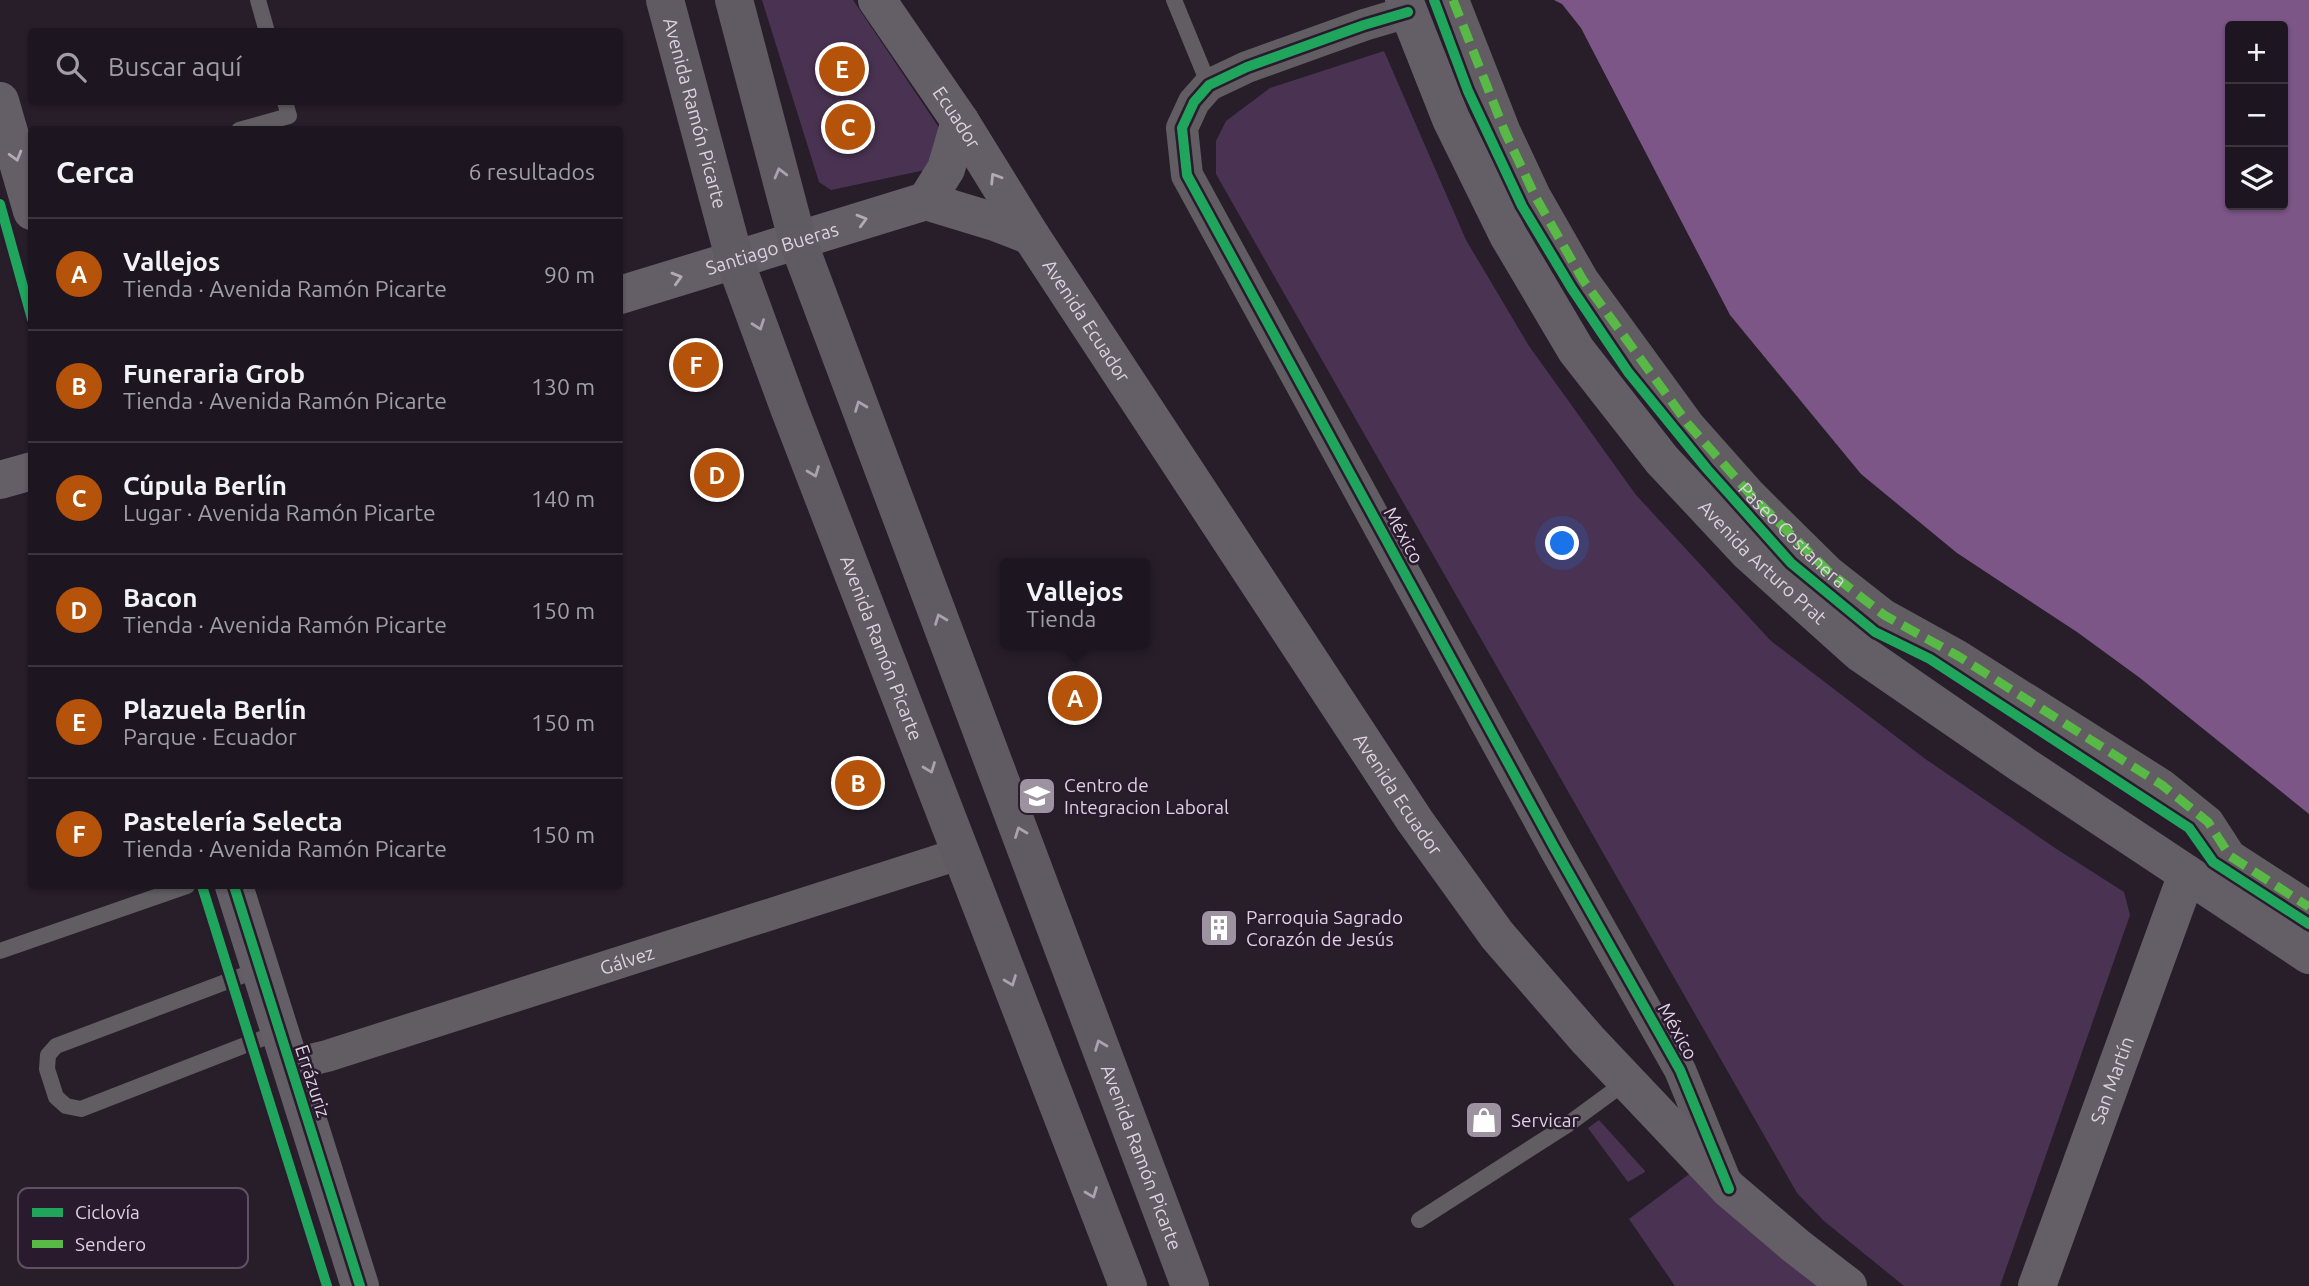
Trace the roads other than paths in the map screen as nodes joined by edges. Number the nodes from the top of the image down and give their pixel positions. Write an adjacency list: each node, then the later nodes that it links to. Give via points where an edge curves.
1 (258, 0): 8 (lane)
2 (665, 0): 18 (highway, Avenida Ramón Picarte)
3 (734, 0): 17 (highway, Avenida Ramón Picarte, one-way to 3)
4 (877, 0): 12 (main road, Ecuador)
5 (1174, 0): 9 (lane)
6 (1453, 0): 26 (street, Paseo Costanera, via 1505,132 1583,280 1688,424 1751,495 1829,571 1884,615 1958,656 2162,785 2208,822 2230,856)
7 (1406, 6): 9 (street, México); 23 (main road, Avenida Arturo Prat, via 1451,119 1508,235 1576,350 1662,460 1749,553 1859,652)
8 (266, 28)
9 (1209, 85): 32 (street, México, via 1194,102 1182,128 1187,175 1680,1070)
10 (0, 102): 14 (main road, one-way to 14)
11 (286, 105): 13 (lane, via 289,116)
12 (960, 121): 15 (main road, via 946,169); 16 (main road, Ecuador, one-way to 12)
13 (253, 126)
14 (28, 197)
15 (926, 201): 16 (main road); 17 (main road, Santiago Bueras, one-way to 15)
16 (1031, 236): 31 (main road, Avenida Ecuador, via 1415,821 1497,934)
17 (797, 239): 18 (main road, Santiago Bueras); 36 (highway, Avenida Ramón Picarte, one-way to 17)
18 (735, 261): 19 (main road, Santiago Bueras, one-way to 18); 22 (highway, Avenida Ramón Picarte, one-way to 22)
19 (623, 294)
20 (28, 472): 21 (main road)
21 (0, 480)
22 (962, 853): 30 (street, Gálvez, via 327,1056); 35 (highway, Avenida Ramón Picarte, one-way to 35)
23 (2187, 874): 28 (main road, Avenida Arturo Prat); 38 (main road, San Martín)
24 (178, 889): 27 (lane)
25 (235, 889): 29 (main road, Errázuriz)
26 (2309, 907)
27 (0, 951)
28 (2309, 955)
29 (260, 969): 30 (main road, Errázuriz); 30 (lane, via 57,1046 48,1055 47,1069 56,1097 66,1106 80,1109)
30 (284, 1049): 34 (main road, Errázuriz)
31 (1627, 1081): 32 (main road, Avenida Ecuador); 33 (lane)
32 (1729, 1189): 37 (main road, Avenida Ecuador)
33 (1419, 1220)
34 (360, 1286)
35 (1128, 1286)
36 (1190, 1286)
37 (1848, 1286)
38 (2037, 1286)

